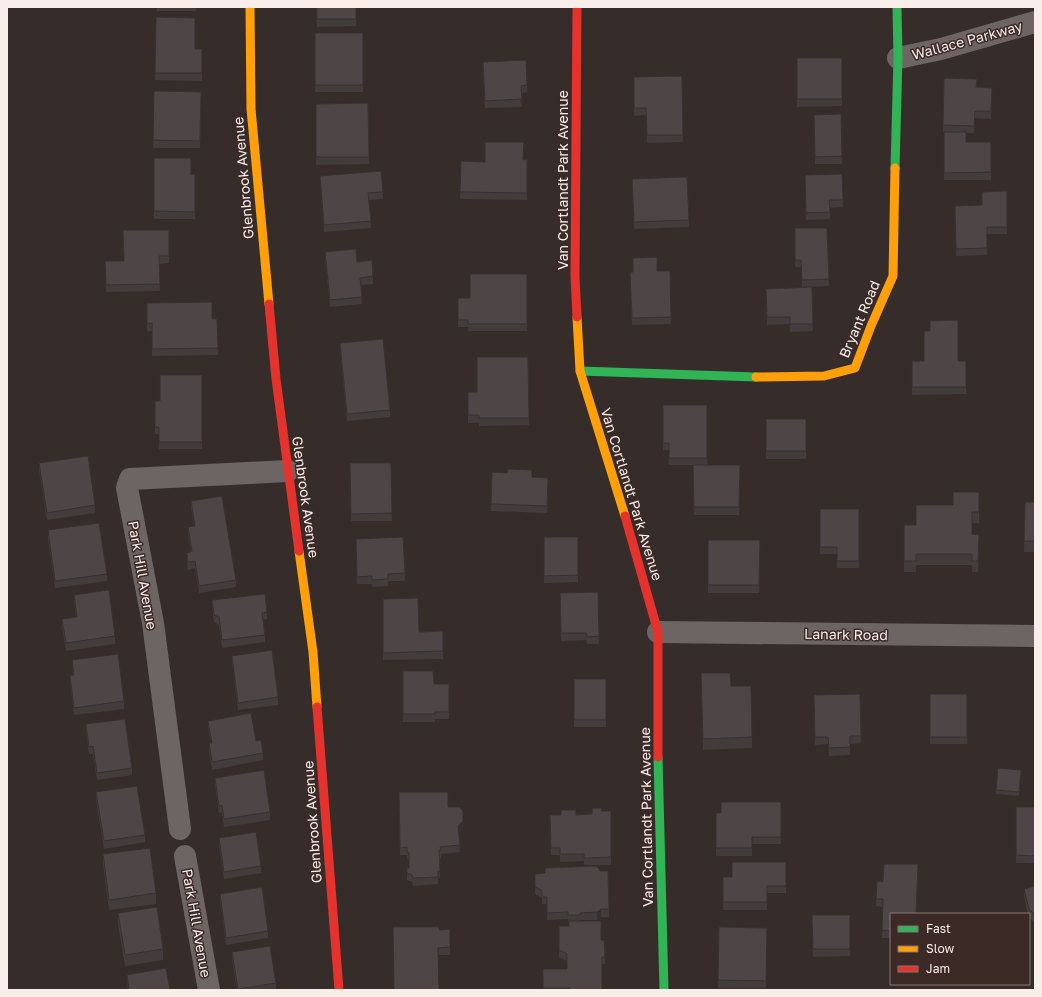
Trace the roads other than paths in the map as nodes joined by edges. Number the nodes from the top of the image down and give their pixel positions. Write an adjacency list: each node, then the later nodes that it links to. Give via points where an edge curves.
1 (250, 7): 7 (street, Glenbrook Avenue, via 251,109 276,379)
2 (578, 7): 6 (street, Van Cortlandt Park Avenue, via 575,276)
3 (897, 7): 5 (street, Bryant Road)
4 (1035, 22): 5 (street, Wallace Parkway, via 941,49)
5 (898, 58): 6 (street, Bryant Road, via 893,276 855,368 824,376 790,377)
6 (580, 371): 8 (street, Van Cortlandt Park Avenue)
7 (288, 471): 10 (street, Park Hill Avenue, via 130,479 127,488 153,622); 13 (street, Glenbrook Avenue, via 313,652)
8 (658, 632): 9 (street, Lanark Road); 14 (street, Van Cortlandt Park Avenue, via 658,761)
9 (1035, 636)
10 (180, 829)
11 (185, 856): 12 (street, Park Hill Avenue)
12 (209, 990)
13 (339, 990)
14 (664, 990)

